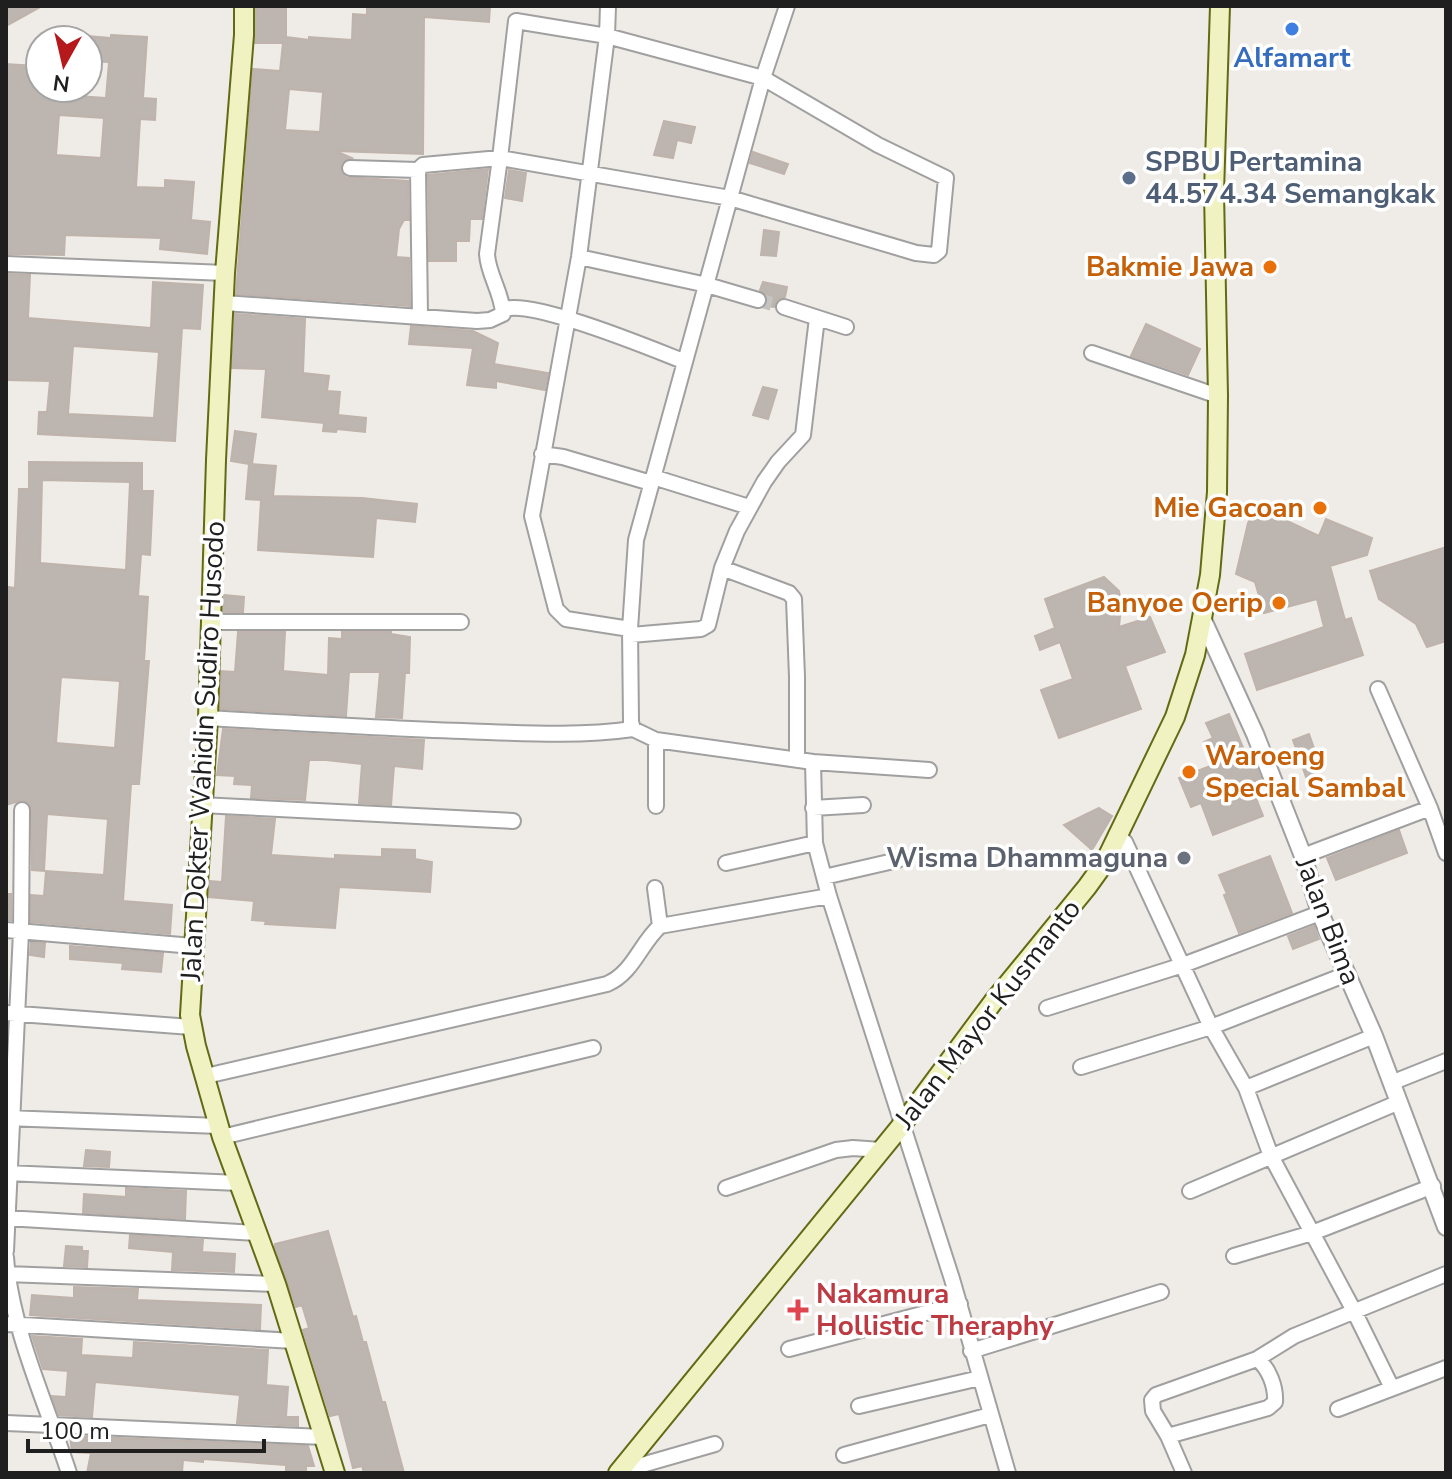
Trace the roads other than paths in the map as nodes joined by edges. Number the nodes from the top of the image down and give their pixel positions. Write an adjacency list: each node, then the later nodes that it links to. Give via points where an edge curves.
1 (244, 6): 15 (main road, Jalan Dokter Wahidin Sudiro Husodo)
2 (608, 6): 6 (street)
3 (787, 6): 7 (street)
4 (1220, 6): 27 (main road, Jalan Mayor Kusmanto, via 1214,192)
5 (516, 14): 6 (street); 8 (street)
6 (607, 36): 7 (street); 11 (street)
7 (763, 78): 12 (street); 12 (street, via 946,178 939,251 916,253)
8 (500, 158): 10 (street, via 423,165); 11 (street); 20 (street, via 487,254)
9 (350, 168): 10 (street)
10 (418, 170): 21 (street)
11 (589, 172): 12 (street); 13 (street)
12 (730, 198): 16 (street)
13 (579, 257): 16 (street); 23 (street)
14 (6, 264): 15 (street)
15 (225, 273): 18 (main road, Jalan Dokter Wahidin Sudiro Husodo)
16 (707, 285): 17 (street); 26 (street)
17 (758, 300)
18 (224, 303): 21 (street); 33 (main road, Jalan Dokter Wahidin Sudiro Husodo)
19 (784, 307): 22 (street)
20 (503, 314): 21 (street, via 477,321); 23 (street, via 513,306)
21 (420, 316)
22 (817, 318): 24 (street); 30 (street, via 803,435)
23 (569, 319): 26 (street); 28 (street)
24 (846, 327)
25 (1092, 353): 27 (street)
26 (683, 361): 29 (street)
27 (1218, 396): 32 (main road, Jalan Mayor Kusmanto, via 1214,533)
28 (542, 454): 29 (street); 35 (street, via 532,516 556,609 566,619)
29 (652, 480): 30 (street); 35 (street, via 635,545)
30 (749, 507): 31 (street)
31 (722, 568): 35 (street, via 708,625); 40 (street, via 794,599)
32 (1202, 618): 50 (main road, Jalan Mayor Kusmanto, via 1175,717); 53 (street, Jalan Bima)
33 (212, 622): 34 (street); 37 (main road, Jalan Dokter Wahidin Sudiro Husodo)
34 (461, 622)
35 (631, 632): 38 (street)
36 (1378, 689): 47 (street)
37 (208, 718): 38 (street, via 523,733); 43 (main road, Jalan Dokter Wahidin Sudiro Husodo)
38 (633, 729): 39 (street)
39 (656, 740): 40 (street); 45 (street)
40 (797, 760): 41 (street)
41 (813, 762): 42 (street); 46 (street)
42 (929, 770)
43 (201, 805): 49 (street); 62 (main road, Jalan Dokter Wahidin Sudiro Husodo)
44 (863, 805): 46 (street)
45 (656, 806)
46 (813, 808): 51 (street)
47 (1430, 808): 52 (street); 53 (street)
48 (22, 810): 61 (street)
49 (513, 821)
50 (1116, 835): 63 (street, via 1125,842); 78 (main road, Jalan Mayor Kusmanto, via 1087,887)
51 (815, 843): 55 (street); 56 (street)
52 (1446, 853)
53 (1303, 856): 59 (street, Jalan Bima)
54 (898, 860): 56 (street)
55 (726, 863)
56 (824, 877): 58 (street)
57 (655, 888): 60 (street)
58 (829, 896): 60 (street); 78 (street)
59 (1320, 913): 63 (street); 64 (street, Jalan Bima)
60 (660, 926): 73 (street, via 618,980 607,984)
61 (14, 931): 62 (street); 66 (street)
62 (193, 946): 67 (main road, Jalan Dokter Wahidin Sudiro Husodo)
63 (1183, 965): 65 (street); 68 (street)
64 (1347, 974): 68 (street); 69 (street, Jalan Bima)
65 (1047, 1008)
66 (11, 1013): 67 (street); 77 (street)
67 (191, 1027): 73 (main road, Jalan Dokter Wahidin Sudiro Husodo)
68 (1211, 1027): 72 (street); 75 (street)
69 (1374, 1036): 74 (street, Jalan Bima); 75 (street)
70 (593, 1048): 79 (street)
71 (1446, 1061): 74 (street)
72 (1081, 1067)
73 (206, 1076): 79 (main road, Jalan Dokter Wahidin Sudiro Husodo)
74 (1391, 1083): 76 (street, Jalan Bima)
75 (1246, 1088): 81 (street)
76 (1397, 1103): 81 (street); 84 (street, Jalan Bima)
77 (9, 1118): 79 (street); 82 (street)
78 (901, 1126): 80 (main road, Jalan Mayor Kusmanto); 98 (street)
79 (220, 1132): 83 (main road, Jalan Dokter Wahidin Sudiro Husodo)
80 (881, 1150): 85 (street, via 836,1150); 117 (main road, Jalan Mayor Kusmanto)
81 (1271, 1156): 86 (street); 90 (street)
82 (7, 1173): 83 (street); 87 (street)
83 (239, 1183): 89 (main road, Jalan Dokter Wahidin Sudiro Husodo)
84 (1433, 1186): 88 (street, Jalan Bima); 90 (street)
85 (726, 1188)
86 (1190, 1191)
87 (7, 1218): 89 (street); 91 (street)
88 (1446, 1227)
89 (257, 1233): 96 (main road, Jalan Dokter Wahidin Sudiro Husodo)
90 (1312, 1233): 92 (street); 99 (street)
91 (6, 1251)
92 (1234, 1256)
93 (6, 1257): 94 (street)
94 (7, 1274): 96 (street); 100 (street)
95 (1446, 1274): 99 (street)
96 (276, 1284): 101 (main road, Jalan Dokter Wahidin Sudiro Husodo)
97 (1161, 1292): 103 (street)
98 (960, 1304): 102 (street); 103 (street)
99 (1354, 1311): 104 (street, via 1294,1336); 107 (street)
100 (13, 1324): 101 (street); 112 (street)
101 (294, 1341): 114 (main road, Jalan Dokter Wahidin Sudiro Husodo)
102 (789, 1349)
103 (971, 1351): 106 (street)
104 (1257, 1359): 113 (street, via 1156,1395 1153,1411); 113 (street, via 1265,1365 1275,1402)
105 (1446, 1368): 107 (street)
106 (980, 1378): 108 (street); 110 (street)
107 (1392, 1388): 109 (street)
108 (859, 1406)
109 (1338, 1409)
110 (990, 1415): 116 (street); 120 (street)
111 (6, 1423): 112 (street)
112 (51, 1425): 114 (street); 118 (street)
113 (1168, 1436): 121 (street)
114 (324, 1437): 119 (main road, Jalan Dokter Wahidin Sudiro Husodo)
115 (715, 1444): 117 (street)
116 (844, 1455)
117 (620, 1472)
118 (69, 1473)
119 (335, 1473)
120 (1008, 1473)
121 (1184, 1473)

